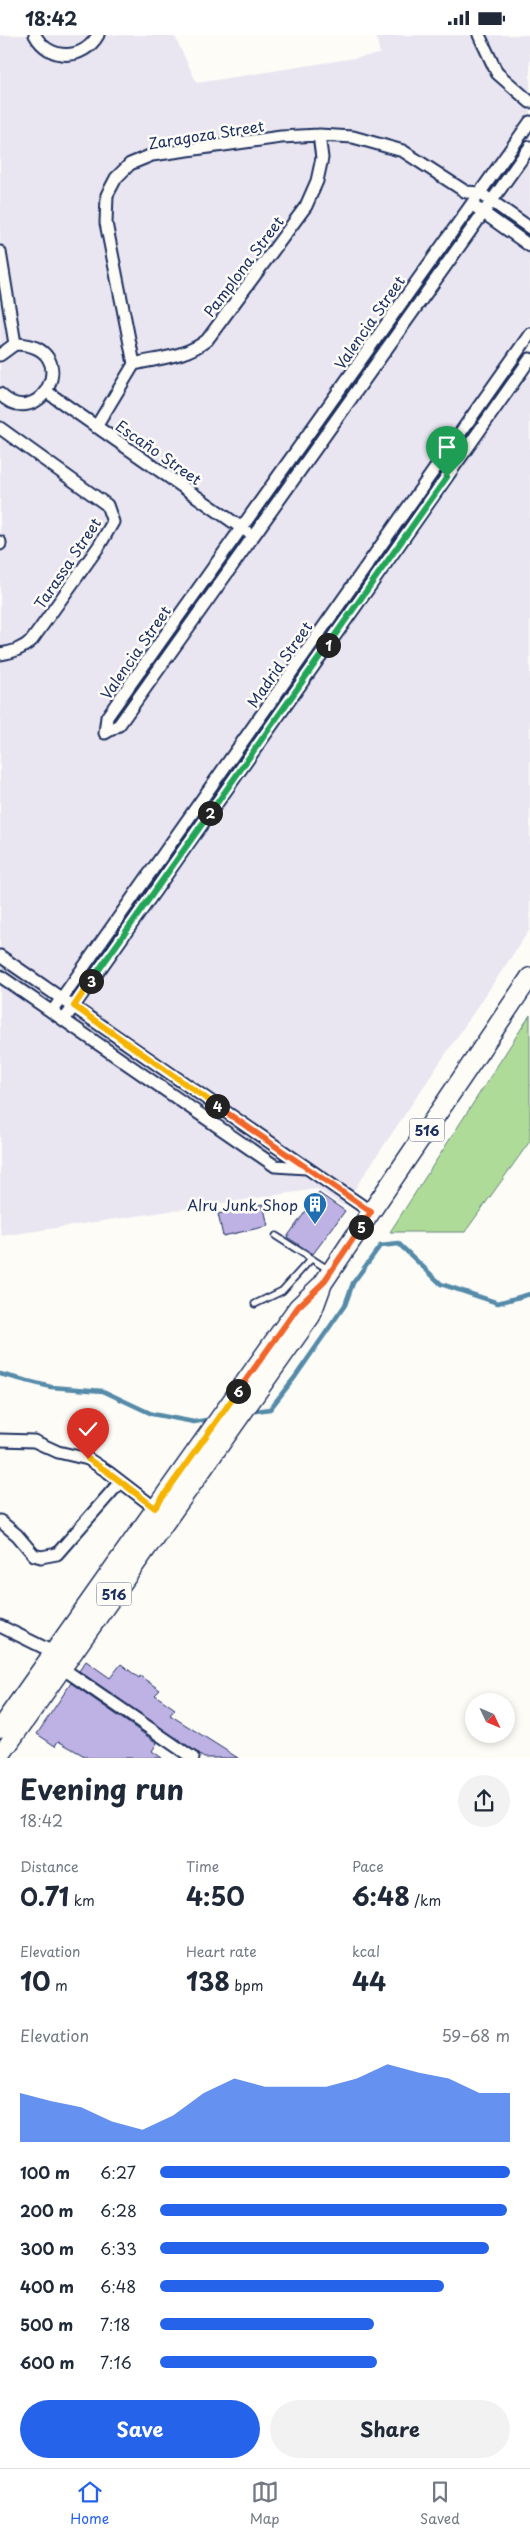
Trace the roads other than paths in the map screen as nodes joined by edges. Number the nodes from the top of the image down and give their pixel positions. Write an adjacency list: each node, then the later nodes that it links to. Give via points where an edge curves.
1 (35, 35): 2 (street, via 50,51 71,55 90,46)
2 (98, 35)
3 (479, 35): 4 (street, via 497,73)
4 (530, 102)
5 (530, 122): 9 (street, Valencia Street)
6 (319, 135): 8 (street, Zaragoza Street, via 353,137 403,151); 20 (street, Pamplona Street, via 322,158 318,181 306,206 207,340 186,353); 20 (street, Zaragoza Street, via 281,137 152,155 130,164 116,178 107,195 106,223)
7 (530, 147): 10 (street, Valencia Street)
8 (466, 192): 9 (street, Zaragoza Street); 11 (street)
9 (480, 193): 10 (street, Zaragoza Street); 11 (street, Valencia Street)
10 (492, 201): 12 (street, Valencia Street); 13 (street, Zaragoza Street)
11 (471, 204): 12 (street); 25 (street, Valencia Street)
12 (483, 213): 14 (street); 26 (street, Valencia Street)
13 (530, 228)
14 (530, 246)
15 (0, 251): 17 (street)
16 (530, 334): 31 (street, Madrid Street)
17 (15, 345): 18 (street); 21 (street, via 32,346 47,357 52,375)
18 (0, 355)
19 (530, 359): 32 (street, Madrid Street)
20 (134, 364): 23 (street)
21 (46, 392): 22 (street, via 31,403); 23 (street, Escaño Street)
22 (2, 399)
23 (96, 427): 25 (street, Escaño Street)
24 (0, 428): 27 (street, Tarassa Street, via 107,505 113,522 32,640 19,650)
25 (242, 528): 26 (street, Escaño Street); 26 (street, Valencia Street, via 107,717 105,733 119,725)
26 (254, 536)
27 (0, 654)
28 (0, 956): 31 (street)
29 (0, 976): 33 (street)
30 (530, 977): 36 (main road, 516)
31 (62, 998): 32 (street); 33 (street, Madrid Street)
32 (74, 1006): 34 (street, Madrid Street); 35 (street)
33 (52, 1012): 34 (street)
34 (64, 1020): 35 (street, via 275,1166)
35 (306, 1168): 36 (street)
36 (371, 1212): 39 (main road, 516)
37 (276, 1236): 38 (lane)
38 (311, 1259): 39 (lane); 40 (lane, via 282,1291)
39 (327, 1277): 41 (main road, 516)
40 (255, 1304)
41 (305, 1311): 44 (main road, 516, via 227,1407); 48 (main road, 516, via 250,1403)
42 (0, 1440): 43 (street, via 34,1441 58,1452 88,1459)
43 (120, 1483): 44 (street); 45 (street, via 57,1554 34,1555)
44 (155, 1508): 47 (main road, 516)
45 (0, 1521)
46 (0, 1625): 47 (street)
47 (53, 1653): 49 (main road, 516)
48 (62, 1668): 50 (main road, 516); 51 (street)
49 (0, 1728)
50 (0, 1756)
51 (193, 1758)

